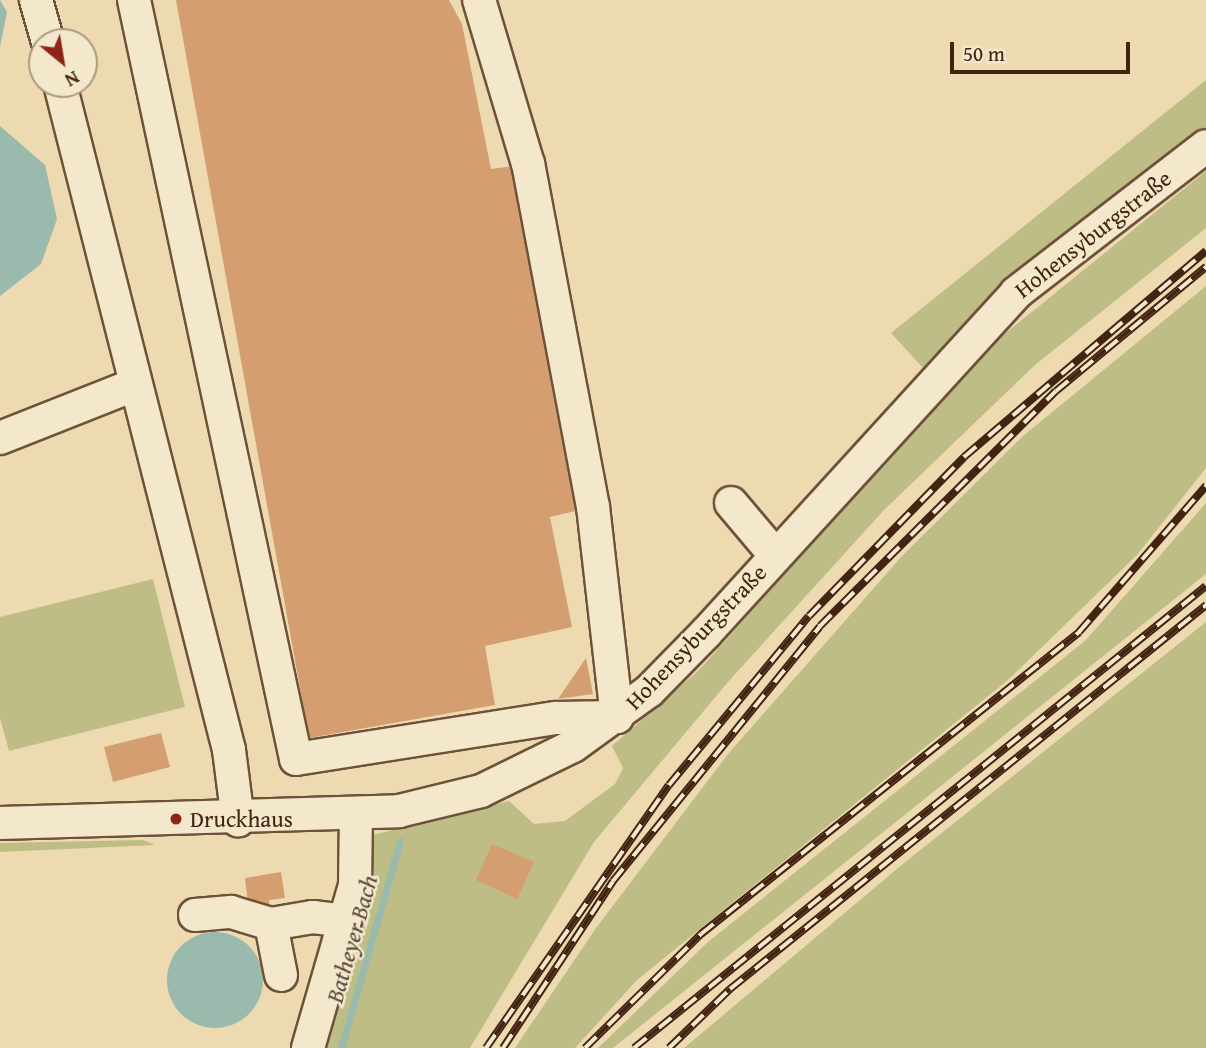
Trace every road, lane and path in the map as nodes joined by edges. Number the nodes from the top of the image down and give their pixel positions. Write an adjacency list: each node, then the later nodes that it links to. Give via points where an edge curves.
1 (36, 0): 4 (street)
2 (134, 0): 11 (street, via 296,759 556,718)
3 (479, 0): 11 (street, via 528,164 593,507)
4 (44, 28)
5 (63, 98): 7 (street)
6 (1206, 146): 10 (street, Hohensyburgstraße, via 1016,293)
7 (134, 385): 8 (street); 13 (street, via 229,750)
8 (0, 438)
9 (731, 503): 10 (street)
10 (775, 555): 11 (street, Hohensyburgstraße, via 697,643)
11 (617, 717): 12 (street, Hohensyburgstraße, via 527,772 481,791)
12 (356, 816): 13 (street, Hohensyburgstraße); 16 (street, via 357,874)
13 (238, 820): 14 (street, Hohensyburgstraße)
14 (0, 823)
15 (195, 915): 17 (street, via 231,912)
16 (345, 920): 17 (street, via 313,917); 19 (street)
17 (271, 924): 18 (street)
18 (281, 975)
19 (307, 1048)

